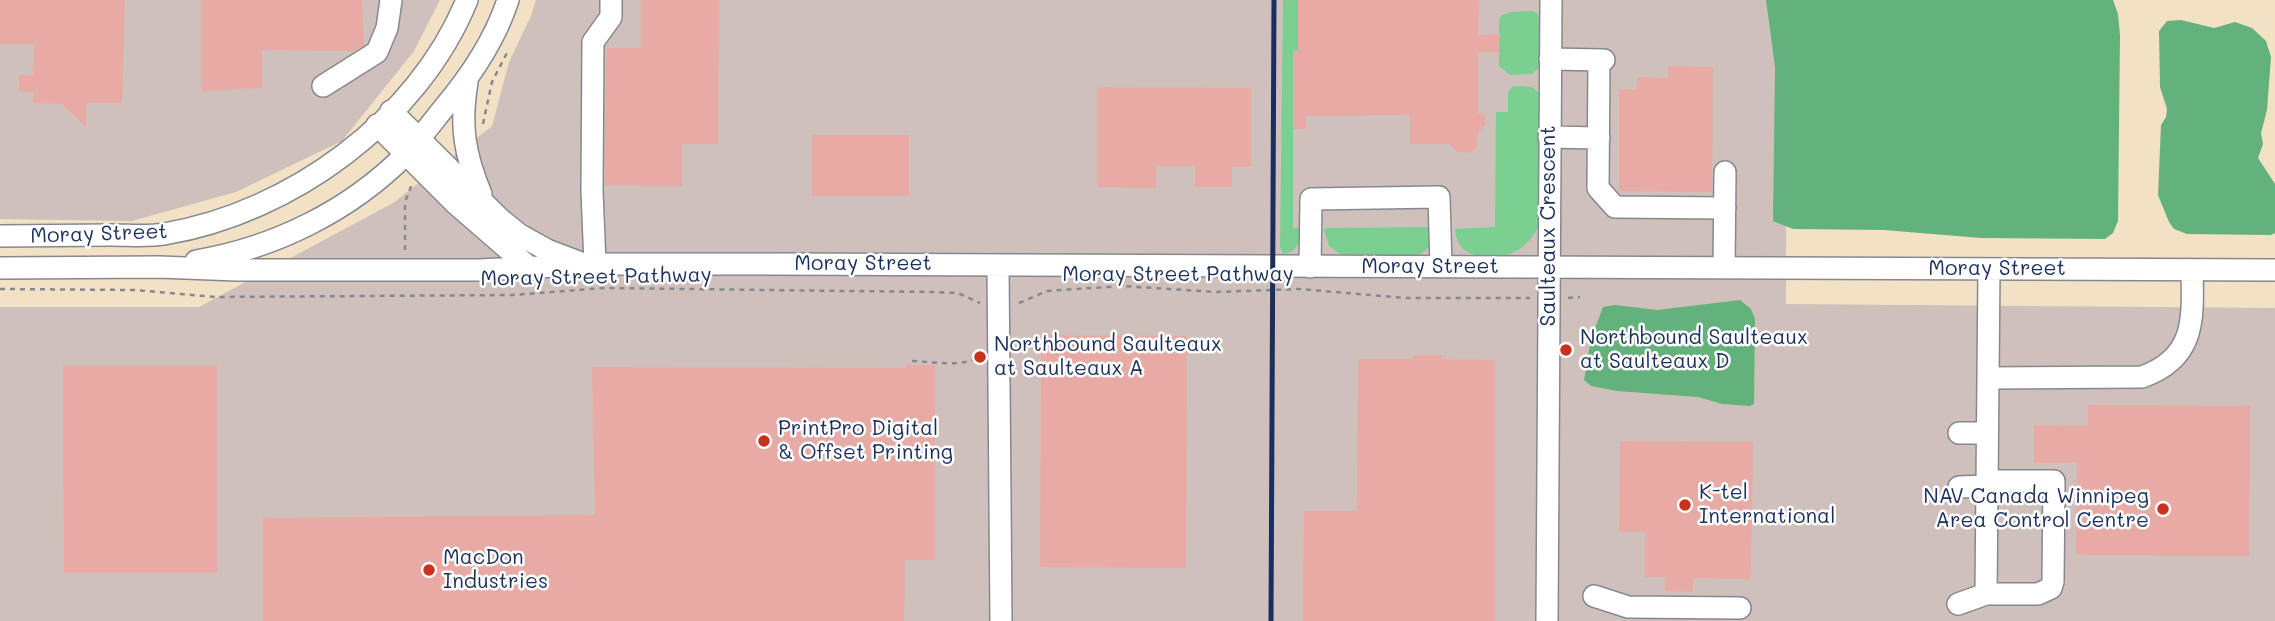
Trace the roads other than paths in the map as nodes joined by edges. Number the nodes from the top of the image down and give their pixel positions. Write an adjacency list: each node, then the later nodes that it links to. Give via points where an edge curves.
1 (391, 0): 8 (street, via 377,52)
2 (467, 0): 9 (street, via 436,58)
3 (508, 0): 7 (street)
4 (611, 0): 17 (street, via 611,17 593,42)
5 (1551, 0): 6 (street, Saulteaux Crescent)
6 (1550, 60): 10 (street, Saulteaux Crescent); 11 (street, via 1602,60)
7 (467, 80): 12 (street); 14 (street, via 464,143)
8 (323, 86)
9 (384, 118): 12 (street, Moray Street); 16 (street, Moray Street, via 321,173 268,202 207,226 160,234)
10 (1549, 137): 11 (street); 22 (street, Saulteaux Crescent)
11 (1599, 138): 15 (street, via 1598,188 1615,207)
12 (412, 147): 14 (street, Moray Street); 19 (street, Moray Street, via 344,204 272,241 232,254); 25 (street, Moray Street, via 484,229)
13 (1725, 172): 15 (street)
14 (484, 202): 17 (street, Moray Street, via 520,235)
15 (1725, 208): 24 (street)
16 (0, 236)
17 (591, 265): 18 (street, Moray Street); 25 (street, Moray Street)
18 (998, 265): 20 (street, Moray Street); 38 (street)
19 (159, 267): 23 (street, Moray Street); 25 (street, Moray Street, via 237,271)
20 (1310, 267): 21 (street, Moray Street); 21 (street, via 1311,199 1440,197)
21 (1441, 267): 22 (street, Moray Street)
22 (1548, 267): 24 (street, Moray Street); 39 (street, Saulteaux Crescent)
23 (0, 268)
24 (1724, 268): 26 (street, Moray Street)
25 (531, 269)
26 (1989, 269): 27 (street, Moray Street); 29 (street)
27 (2192, 270): 28 (street, Moray Street); 29 (street, via 2188,338 2173,359 2153,373 2142,377)
28 (2275, 270)
29 (1988, 377): 31 (street)
30 (1959, 433): 31 (street)
31 (1987, 433): 32 (street)
32 (1987, 484): 33 (street); 34 (street); 34 (street, via 2054,481 2054,571 2051,588 2045,593)
33 (1959, 487)
34 (1986, 594): 36 (street)
35 (1594, 596): 37 (street, via 1628,607)
36 (1958, 604)
37 (1740, 608)
38 (1001, 621)
39 (1547, 621)

